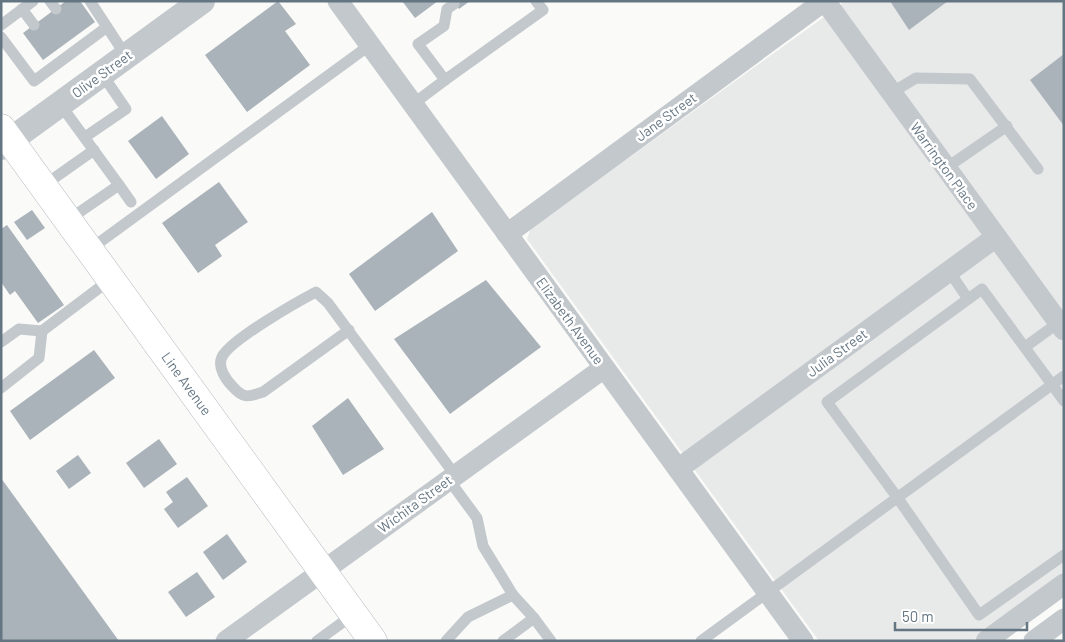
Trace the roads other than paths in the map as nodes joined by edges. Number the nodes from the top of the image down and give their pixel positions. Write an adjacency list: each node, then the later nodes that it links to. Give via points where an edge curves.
1 (33, 1): 8 (lane)
2 (90, 1): 11 (lane)
3 (202, 1): 14 (street, Olive Street)
4 (338, 1): 13 (street, Elizabeth Avenue)
5 (536, 1): 16 (lane, via 543,10)
6 (825, 1): 17 (street, Warrington Place); 30 (street, Jane Street)
7 (454, 4): 16 (lane, via 447,10 444,26 418,44)
8 (22, 8): 9 (lane); 10 (lane)
9 (1, 25)
10 (34, 25)
11 (107, 27): 12 (lane, via 58,56 34,81); 14 (lane)
12 (1, 37)
13 (370, 45): 19 (street, Elizabeth Avenue); 32 (lane)
14 (126, 56): 15 (street, Olive Street)
15 (102, 74): 18 (street, Olive Street); 21 (lane, via 126,109)
16 (444, 80): 19 (lane)
17 (892, 93): 20 (lane, via 916,78 970,79); 24 (street, Warrington Place)
18 (60, 104): 21 (lane); 22 (street, Olive Street)
19 (412, 104): 30 (street, Elizabeth Avenue)
20 (1007, 126): 24 (lane); 25 (lane)
21 (85, 137): 23 (lane)
22 (4, 138): 27 (main road, Line Avenue)
23 (94, 150): 26 (lane); 27 (lane)
24 (946, 168): 31 (street, Warrington Place)
25 (1038, 168)
26 (119, 185): 28 (lane); 29 (lane)
27 (44, 186): 29 (main road, Line Avenue)
28 (131, 202)
29 (68, 220): 32 (main road, Line Avenue)
30 (507, 234): 41 (street, Elizabeth Avenue)
31 (996, 237): 33 (street, Julia Street); 36 (street, Warrington Place)
32 (89, 250): 34 (main road, Line Avenue)
33 (949, 271): 35 (lane); 46 (street, Julia Street)
34 (110, 279): 38 (lane); 50 (main road, Line Avenue)
35 (968, 298): 40 (lane, via 982,289); 48 (lane, via 827,402)
36 (1061, 326): 40 (lane)
37 (349, 330): 37 (lane, via 328,302 316,292 231,346 222,357 221,367 227,381 240,395 249,397 263,392); 47 (lane)
38 (42, 331): 39 (lane, via 19,329); 44 (lane, via 38,358)
39 (1, 342)
40 (1025, 347): 43 (lane)
41 (604, 368): 46 (street, Elizabeth Avenue); 47 (street, Wichita Street)
42 (1064, 376): 43 (lane)
43 (1052, 385): 45 (lane); 48 (lane)
44 (1, 388)
45 (1064, 401)
46 (678, 469): 52 (street, Elizabeth Avenue)
47 (452, 477): 50 (street, Wichita Street); 53 (lane, via 477,518 483,546)
48 (897, 498): 49 (lane, via 980,615); 52 (lane)
49 (1064, 554)
50 (323, 571): 54 (main road, Line Avenue); 57 (street, Wichita Street)
51 (1064, 584): 65 (street)
52 (767, 592): 63 (lane); 64 (street, Elizabeth Avenue)
53 (513, 595): 55 (lane); 60 (lane, via 468,617)
54 (354, 614): 58 (lane); 59 (main road, Line Avenue)
55 (534, 618): 61 (lane); 62 (lane)
56 (1064, 620): 66 (street)
57 (226, 641)
58 (317, 641)
59 (373, 641)
60 (446, 641)
61 (503, 641)
62 (550, 641)
63 (701, 641)
64 (803, 641)
65 (986, 641)
66 (1034, 641)

